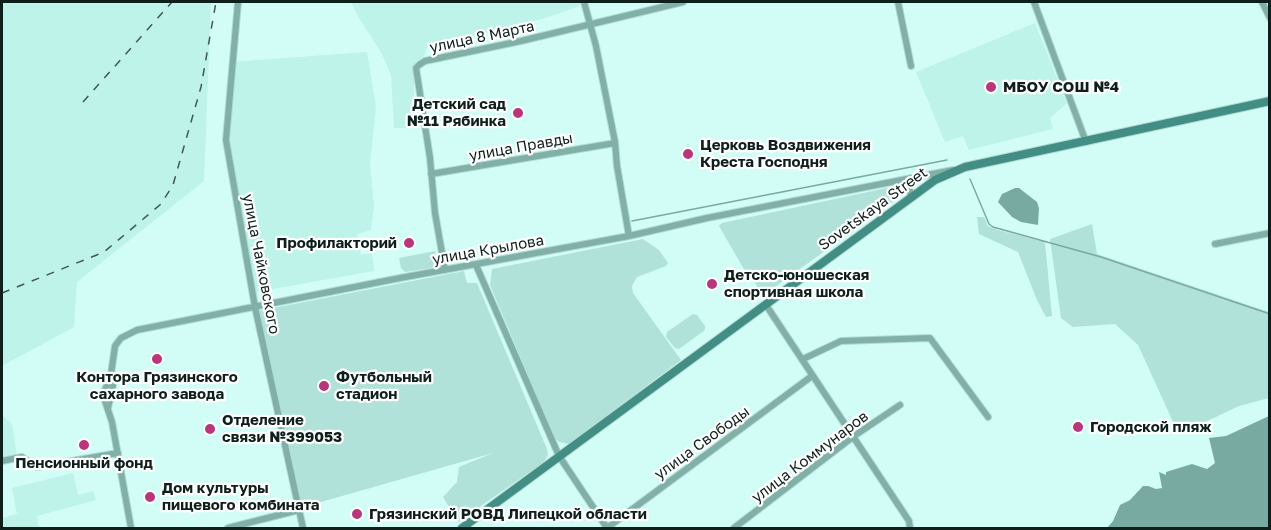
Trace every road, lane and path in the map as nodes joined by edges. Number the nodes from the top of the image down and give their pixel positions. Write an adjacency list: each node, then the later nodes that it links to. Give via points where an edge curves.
1 (238, 2): 23 (street, улица Чайковского, via 226,140)
2 (584, 2): 8 (street)
3 (683, 2): 8 (street, улица 8 Марта)
4 (898, 2): 9 (street)
5 (1034, 2): 11 (street)
6 (1262, 2): 7 (street)
7 (1269, 18)
8 (591, 25): 12 (street); 14 (street, улица 8 Марта, via 425,61 416,68)
9 (911, 66)
10 (1269, 101): 11 (main road, Sovetskaya Street)
11 (1086, 142): 13 (main road, Sovetskaya Street)
12 (615, 143): 14 (street, улица Правды); 18 (street)
13 (959, 168): 15 (street, улица Крылова); 16 (main road, Sovetskaya Street)
14 (431, 174): 21 (street, улица 8 Марта)
15 (898, 180): 16 (street, via 909,186); 18 (street, улица Крылова)
16 (911, 196): 22 (main road, Sovetskaya Street)
17 (1269, 233): 19 (street)
18 (629, 236): 20 (street, улица Крылова)
19 (1215, 244)
20 (476, 265): 21 (street, улица Крылова); 30 (street)
21 (446, 270): 23 (street, улица Крылова)
22 (766, 305): 24 (street); 30 (main road, Sovetskaya Street)
23 (255, 307): 29 (street, улица Крылова, via 137,330 121,338 115,346 103,395); 32 (street, улица Чайковского)
24 (803, 359): 25 (street); 27 (street, via 841,340 930,338)
25 (812, 376): 28 (street); 37 (street, улица Свободы)
26 (900, 405): 28 (street, улица Коммунаров)
27 (988, 417)
28 (854, 436): 38 (street, улица Коммунаров); 39 (street)
29 (118, 453): 31 (street, via 37,467 22,457); 33 (street, улица Крылова)
30 (559, 456): 36 (main road, Sovetskaya Street); 37 (street)
31 (2, 461)
32 (299, 510): 34 (street); 35 (street, улица Чайковского)
33 (131, 528)
34 (228, 528)
35 (303, 528)
36 (462, 528)
37 (607, 528)
38 (734, 528)
39 (910, 528)

